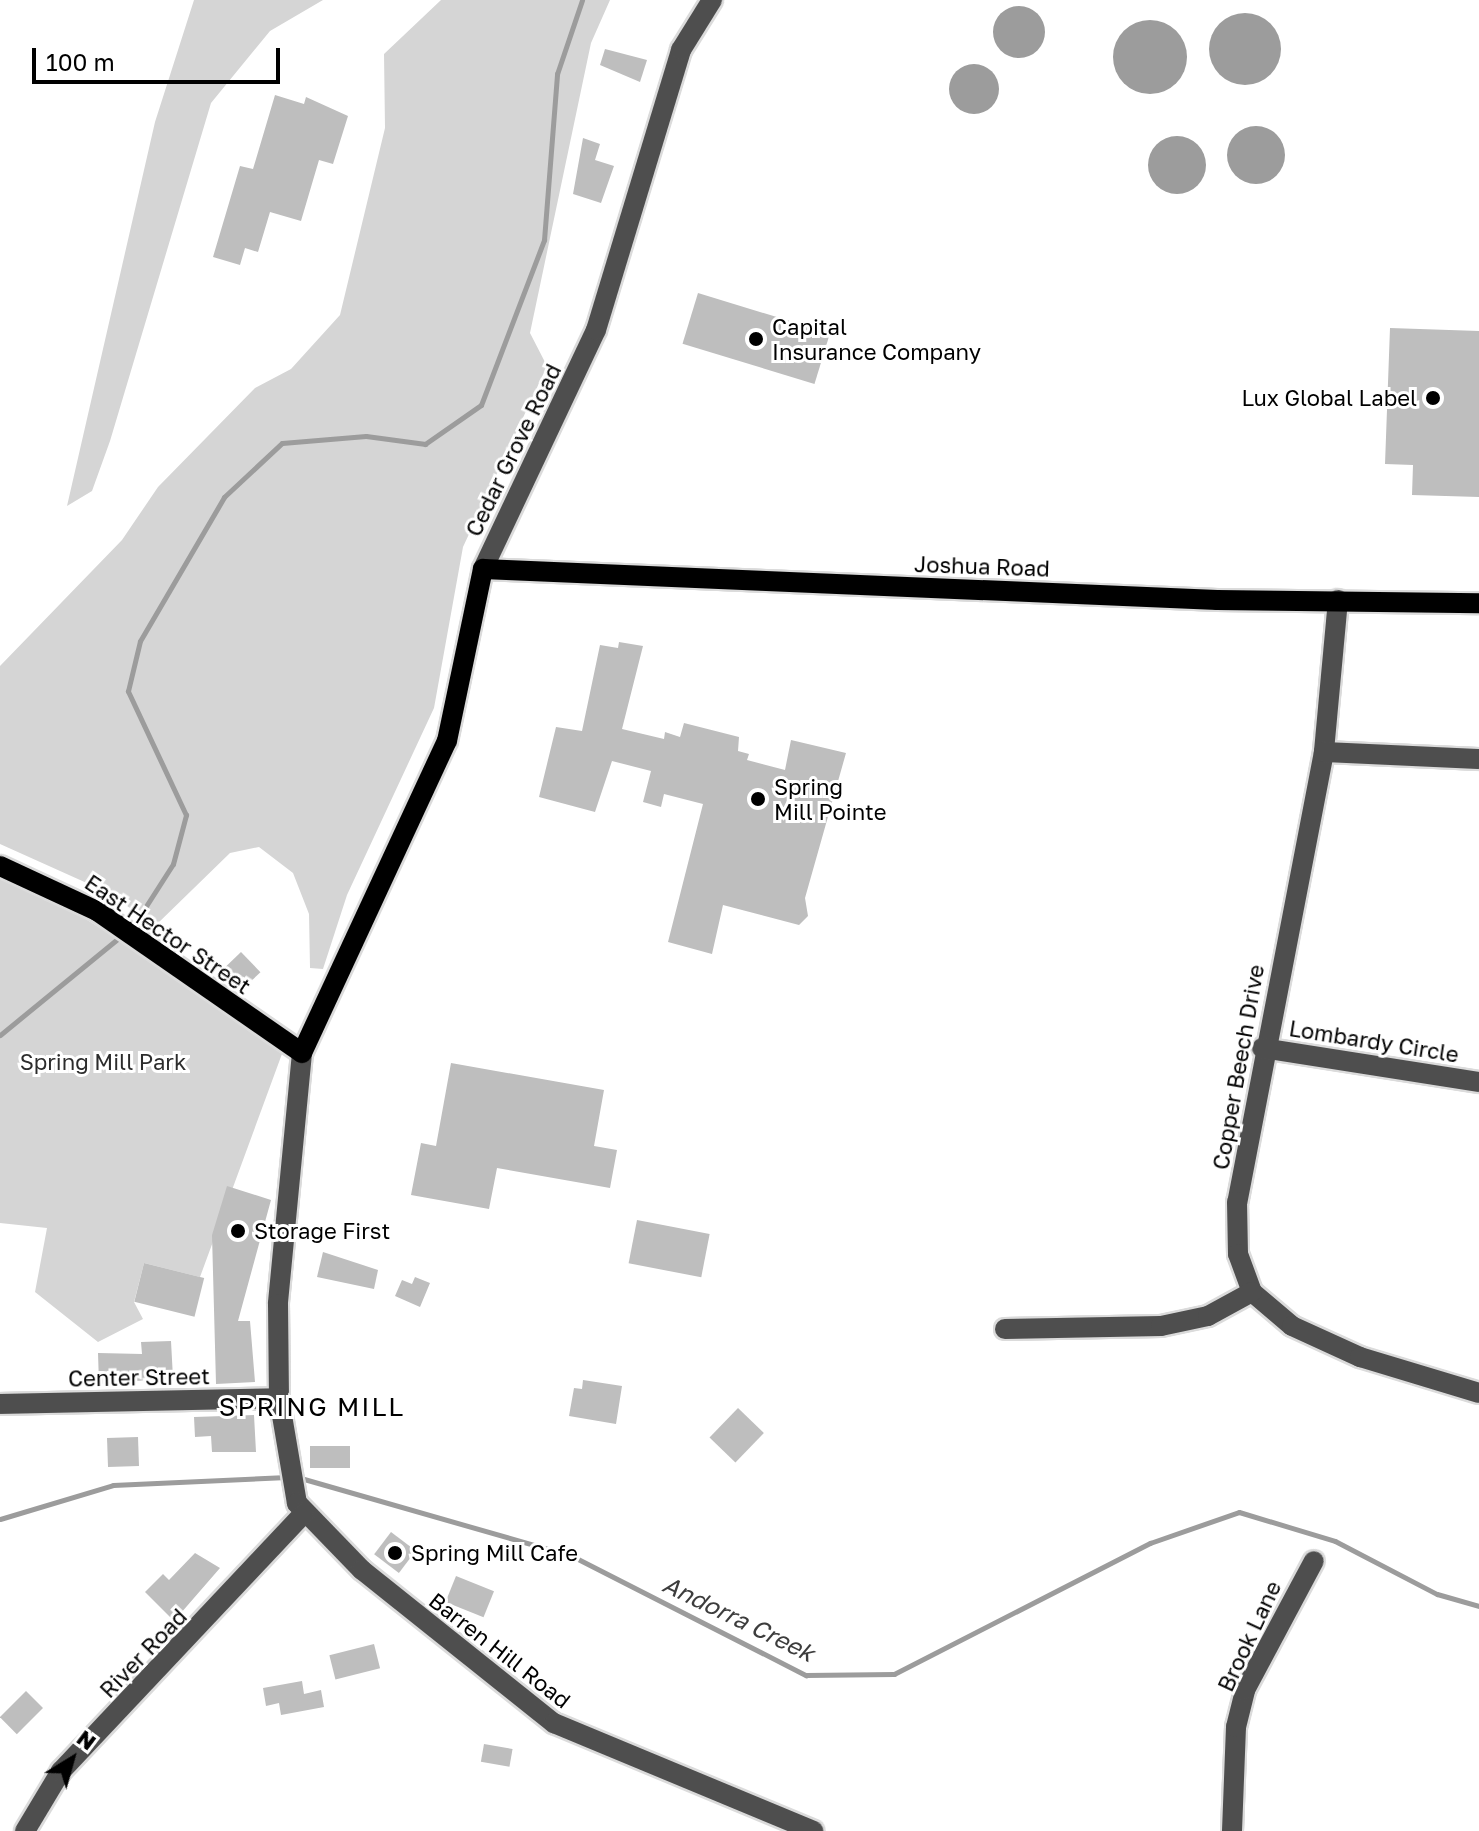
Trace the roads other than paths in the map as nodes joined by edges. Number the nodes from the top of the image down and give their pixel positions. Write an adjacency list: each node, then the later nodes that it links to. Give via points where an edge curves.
1 (712, 0): 2 (street, Cedar Grove Road, via 681,50 596,330)
2 (483, 569): 3 (main road, Joshua Road); 9 (main road, Cedar Grove Road, via 447,741)
3 (1338, 600): 4 (main road, Joshua Road); 5 (street, Copper Beech Drive)
4 (1479, 603)
5 (1324, 752): 6 (street); 8 (street, Copper Beech Drive)
6 (1479, 759)
7 (0, 866): 9 (main road, East Hector Street, via 97,911)
8 (1262, 1048): 10 (street, Lombardy Circle); 11 (street, Copper Beech Drive, via 1237,1202 1238,1254)
9 (302, 1053): 14 (street, Barren Hill Road, via 278,1304)
10 (1479, 1082)
11 (1252, 1292): 12 (street, via 1208,1316 1161,1326); 13 (street, Copper Beech Drive, via 1292,1326 1360,1357)
12 (1005, 1329)
13 (1479, 1393)
14 (279, 1398): 15 (street, Center Street); 16 (street, Barren Hill Road, via 285,1457)
15 (0, 1404)
16 (304, 1513): 18 (street, River Road, via 61,1771); 19 (street, Barren Hill Road, via 396,1598 554,1723)
17 (1314, 1561): 20 (street, Brook Lane, via 1245,1690 1236,1727)
18 (25, 1831)
19 (813, 1831)
20 (1232, 1831)

